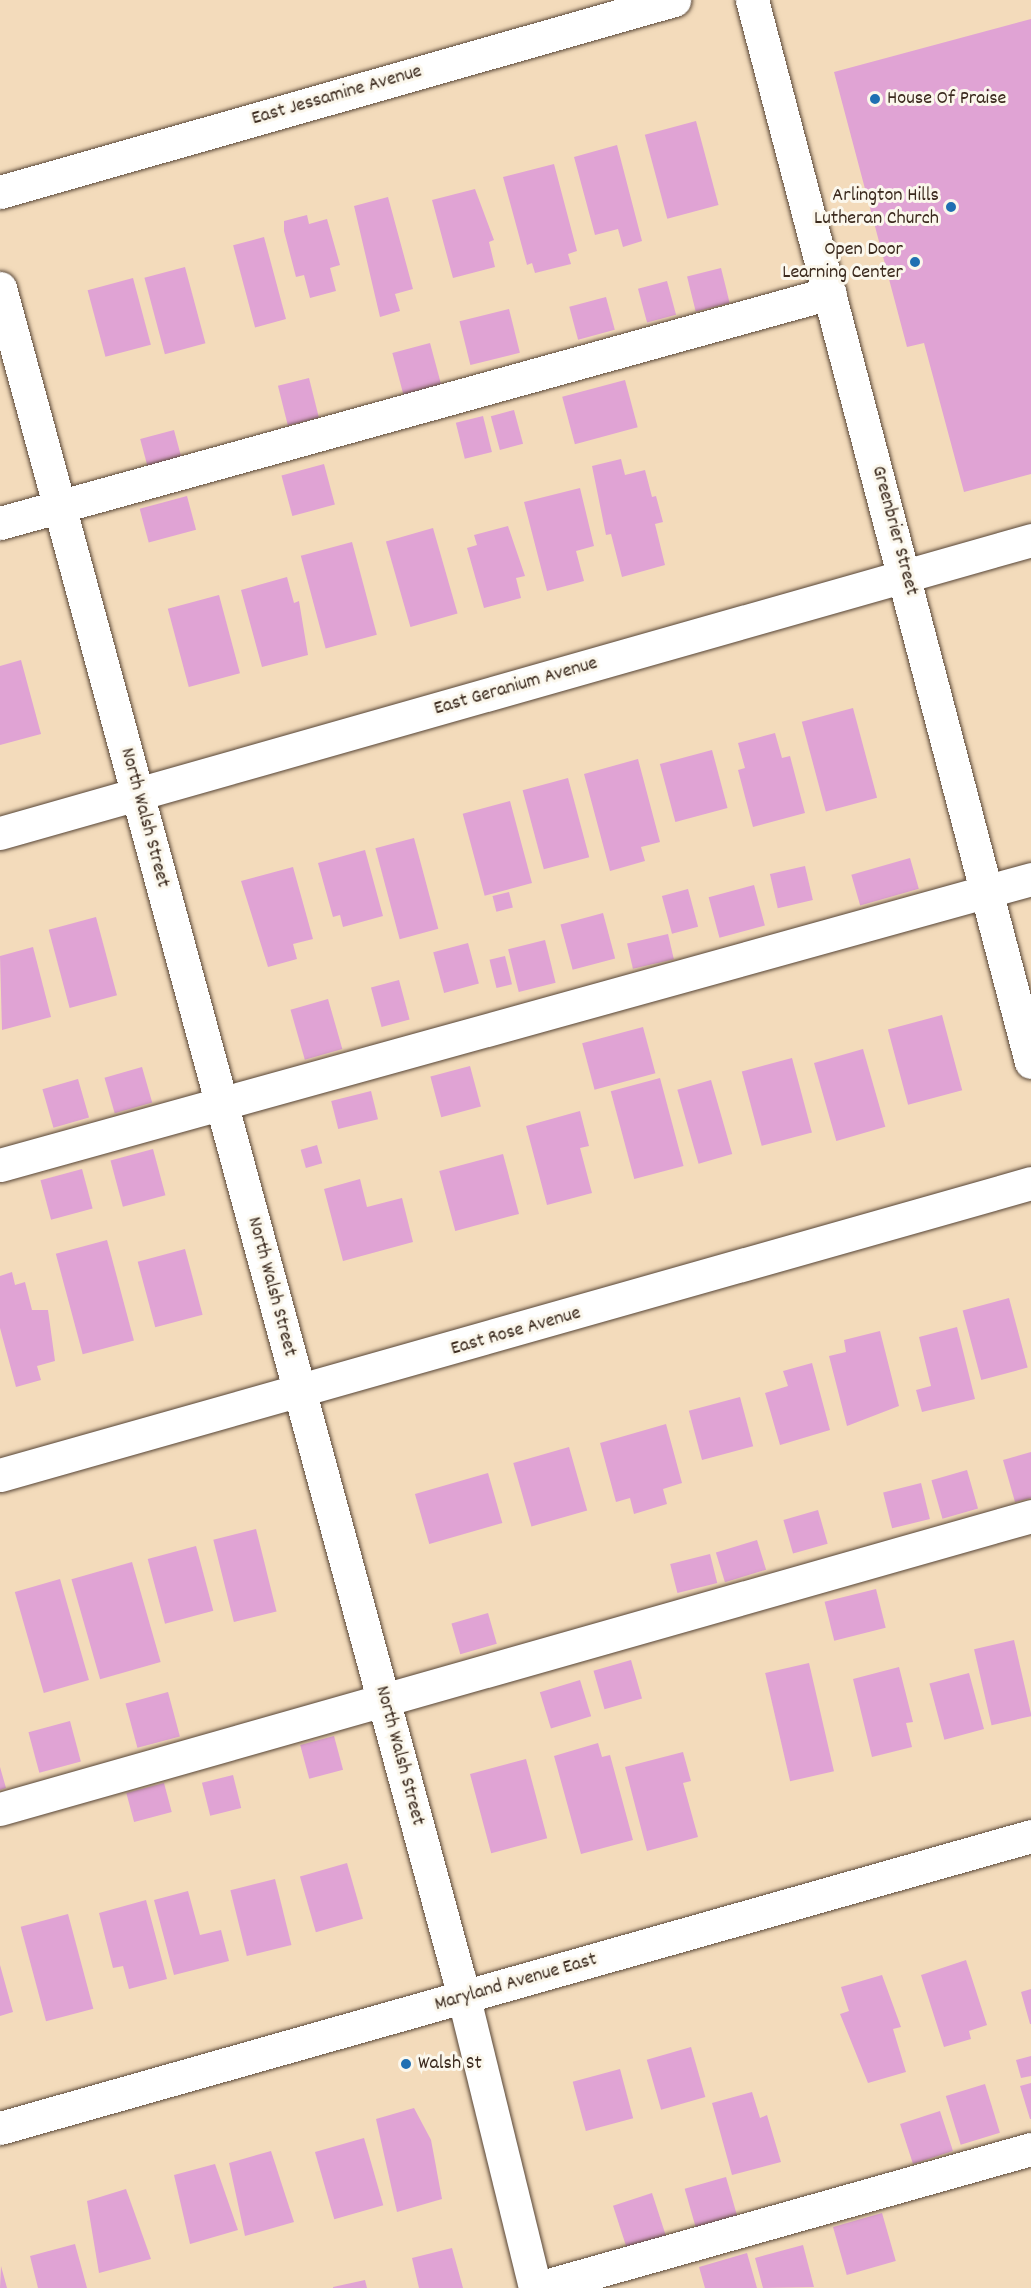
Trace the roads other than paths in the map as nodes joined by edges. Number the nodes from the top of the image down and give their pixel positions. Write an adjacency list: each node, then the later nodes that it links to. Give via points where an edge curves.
1 (674, 0): 3 (street, East Jessamine Avenue)
2 (752, 0): 5 (street, Greenbrier Street)
3 (0, 192)
4 (0, 288): 6 (street, North Walsh Street)
5 (830, 293): 6 (street); 9 (street, Greenbrier Street)
6 (59, 506): 7 (street); 10 (street, North Walsh Street)
7 (0, 523)
8 (1031, 540): 9 (street, East Geranium Avenue)
9 (906, 575): 10 (street, East Geranium Avenue); 13 (street, Greenbrier Street)
10 (137, 794): 11 (street, East Geranium Avenue); 15 (street, North Walsh Street)
11 (0, 833)
12 (1031, 879): 13 (street)
13 (987, 893): 14 (street, Greenbrier Street); 15 (street)
14 (1031, 1062)
15 (221, 1102): 16 (street); 18 (street, North Walsh Street)
16 (0, 1165)
17 (1031, 1183): 18 (street, East Rose Avenue)
18 (300, 1393): 19 (street, East Rose Avenue); 21 (street, North Walsh Street)
19 (0, 1475)
20 (1031, 1516): 21 (street)
21 (383, 1700): 22 (street); 24 (street, North Walsh Street)
22 (0, 1809)
23 (1031, 1836): 24 (street, Maryland Avenue East)
24 (464, 1998): 25 (street, Maryland Avenue East); 27 (street, North Walsh Street)
25 (0, 2128)
26 (1031, 2149): 27 (street)
27 (537, 2288)

